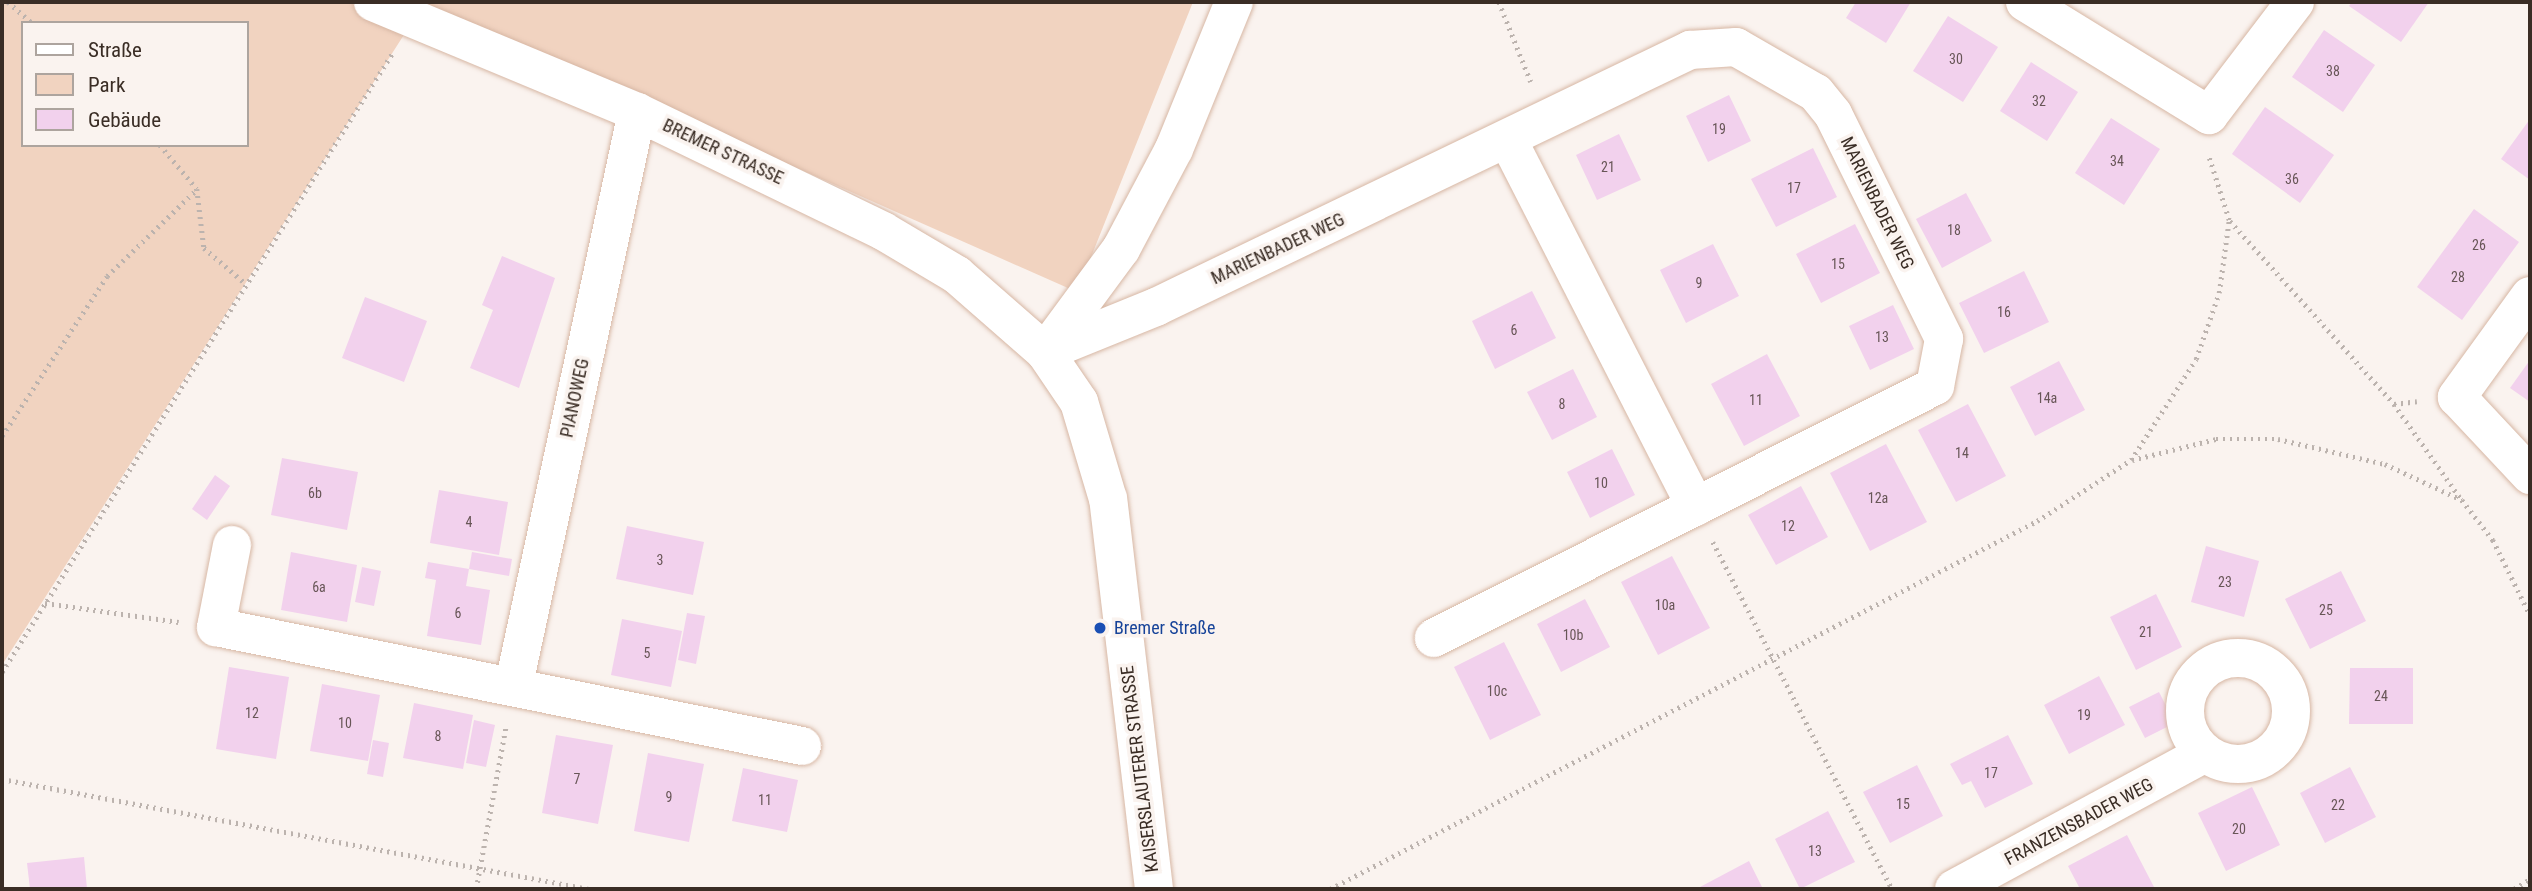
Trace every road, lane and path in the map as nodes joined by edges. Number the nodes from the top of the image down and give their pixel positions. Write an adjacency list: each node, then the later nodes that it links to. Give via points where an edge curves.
1 (8, 2): 8 (path)
2 (373, 2): 7 (street, BREMER STRASSE)
3 (1234, 2): 18 (street, via 1174,149 1121,249)
4 (1499, 2): 11 (path)
5 (2025, 2): 10 (street)
6 (2295, 2): 10 (street)
7 (414, 19): 9 (street, BREMER STRASSE); 16 (path)
8 (30, 21)
9 (636, 112): 18 (street, BREMER STRASSE, via 883,231 957,275); 31 (street, PIANOWEG)
10 (2209, 115): 15 (path, via 2208,164)
11 (1546, 120): 12 (street, MARIENBADER WEG); 23 (street, MARIENBADER WEG, via 1690,50 1736,47 1816,93 1833,114 1944,339 1935,386)
12 (1508, 141): 18 (street, MARIENBADER WEG, via 1137,316); 23 (street)
13 (162, 147): 14 (path)
14 (197, 189): 16 (path, via 204,248); 19 (path, via 107,276)
15 (2230, 220): 20 (path, via 2219,292 2196,359); 22 (path, via 2394,404)
16 (245, 283): 25 (path)
17 (2530, 296): 21 (street, via 2457,397)
18 (1045, 352): 39 (street, KAISERSLAUTERER STRASSE, via 1079,402 1108,499)
19 (2, 436)
20 (2131, 460): 22 (path, via 2216,439 2278,439 2385,464); 29 (path, via 2038,521)
21 (2530, 475)
22 (2462, 500): 26 (path, via 2493,540)
23 (1696, 507): 28 (street, MARIENBADER WEG); 29 (path)
24 (232, 545): 27 (street)
25 (45, 603): 27 (path); 30 (path)
26 (2530, 615)
27 (216, 627): 31 (street)
28 (1434, 638)
29 (1770, 662): 40 (path); 41 (path)
30 (2, 672)
31 (514, 684): 32 (street); 35 (path)
32 (802, 746)
33 (2204, 754): 42 (street, FRANZENSBADER WEG)
34 (2, 779): 35 (path)
35 (479, 870): 37 (path); 38 (path)
36 (2530, 879): 43 (path)
37 (476, 889)
38 (589, 889)
39 (1154, 889)
40 (1330, 889)
41 (1892, 889)
42 (1954, 889)
43 (2514, 889)

